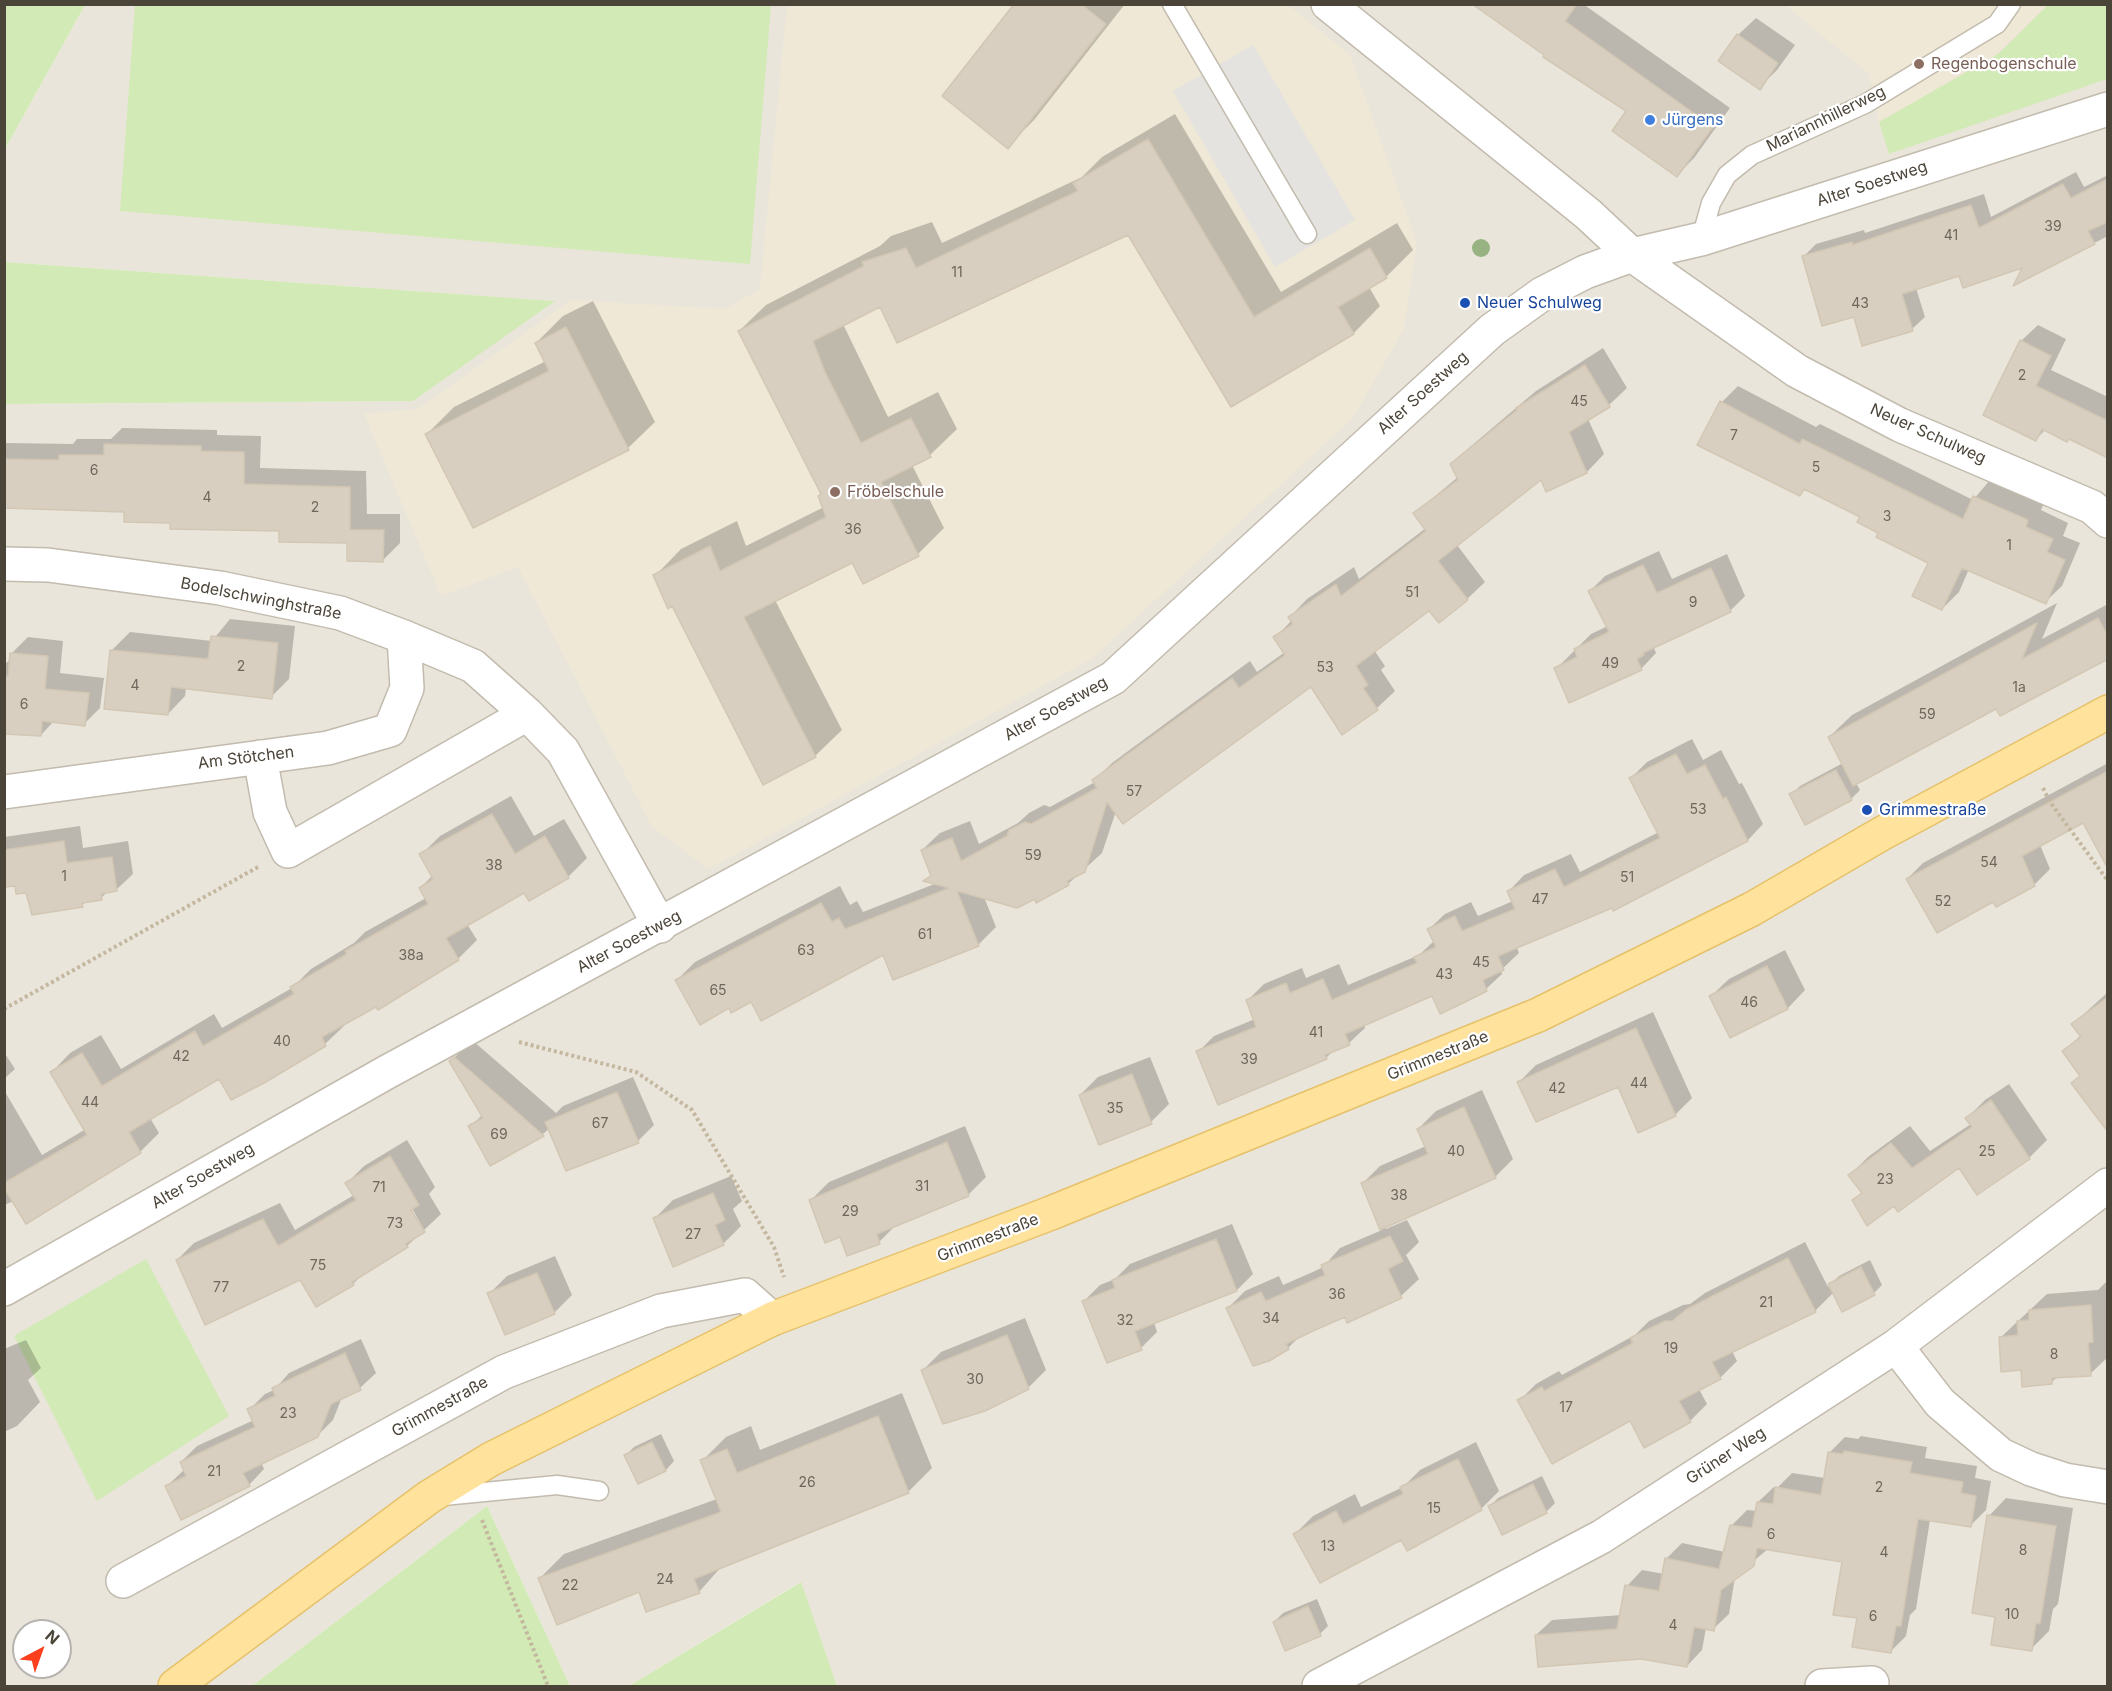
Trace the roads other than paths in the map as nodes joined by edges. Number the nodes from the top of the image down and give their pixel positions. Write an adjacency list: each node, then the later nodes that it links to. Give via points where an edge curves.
1 (1172, 4): 5 (lane)
2 (1328, 4): 7 (street, Neuer Schulweg, via 1588,214)
3 (2011, 4): 6 (lane, Mariannhillerweg, via 1997,24 1865,104 1752,155 1727,175 1711,203)
4 (2108, 109): 6 (street, Alter Soestweg)
5 (1307, 234)
6 (1701, 239): 7 (street, Alter Soestweg)
7 (1632, 255): 8 (street, Neuer Schulweg, via 1797,371 1900,425 2092,507); 15 (street, Alter Soestweg, via 1585,272 1542,294 1492,330 1113,678)
8 (2108, 521)
9 (4, 564): 10 (street, Bodelschwinghstraße, via 220,588 339,613)
10 (404, 637): 12 (street, Bodelschwinghstraße, via 472,666); 13 (street, Am Stötchen, via 407,688 390,730 328,748)
11 (2108, 712): 18 (main road, Grimmestraße, via 1881,834 1752,909 1538,1015 1051,1214)
12 (527, 714): 13 (street, via 288,850 270,812); 15 (street, Bodelschwinghstraße, via 563,752)
13 (260, 757): 14 (street, Am Stötchen)
14 (4, 792)
15 (660, 926): 17 (street, Alter Soestweg, via 387,1072)
16 (2108, 1185): 19 (street, Grüner Weg)
17 (4, 1289)
18 (772, 1319): 22 (main road, Grimmestraße, via 491,1459); 23 (street, Grimmestraße, via 745,1295 661,1311 504,1372)
19 (1896, 1346): 20 (street, via 1940,1403 2001,1455 2065,1480); 26 (street, Grüner Weg, via 1601,1537)
20 (2108, 1487)
21 (599, 1491): 22 (lane, via 557,1485)
22 (429, 1497): 25 (main road, Grimmestraße)
23 (123, 1581)
24 (1872, 1683): 27 (street)
25 (176, 1686)
26 (1319, 1686)
27 (1822, 1686)

